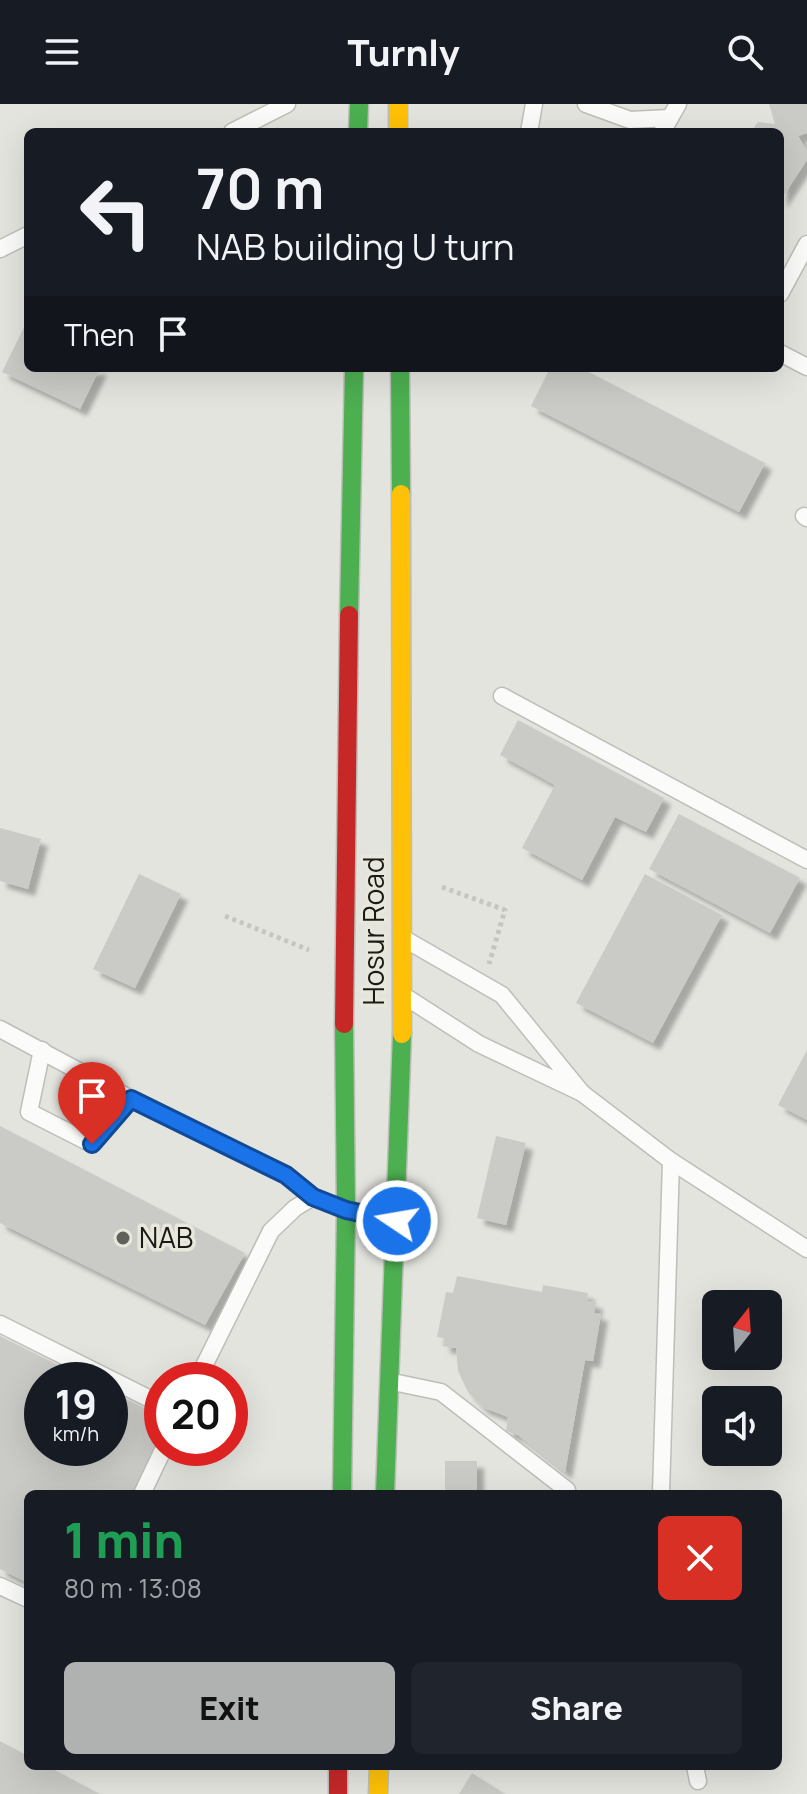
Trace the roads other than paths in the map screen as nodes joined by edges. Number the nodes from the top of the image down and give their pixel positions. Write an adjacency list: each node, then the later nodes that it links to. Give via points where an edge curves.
1 (287, 104): 7 (lane)
2 (359, 104): 8 (main road)
3 (398, 104): 9 (main road)
4 (534, 104): 10 (lane)
5 (586, 104): 6 (lane, via 630,120)
6 (670, 118)
7 (240, 128)
8 (358, 128)
9 (402, 128)
10 (530, 128)
11 (24, 237): 13 (lane)
12 (807, 244): 14 (lane)
13 (0, 249)
14 (784, 287)
15 (784, 355): 16 (lane)
16 (807, 367)
17 (354, 372): 29 (main road, Hosur Road, via 343,964)
18 (400, 372): 21 (main road, Hosur Road)
19 (502, 696): 20 (lane)
20 (807, 860)
21 (403, 938): 22 (main road, Hosur Road); 25 (lane, via 502,995)
22 (403, 994): 25 (lane, via 479,1044); 33 (main road, Hosur Road)
23 (0, 1029): 24 (lane)
24 (42, 1050): 26 (lane); 26 (lane, via 29,1112 92,1144)
25 (582, 1093): 27 (lane)
26 (131, 1099): 28 (lane, via 286,1175)
27 (671, 1161): 30 (lane); 40 (lane)
28 (313, 1197): 29 (lane); 32 (lane, via 271,1231)
29 (352, 1212): 37 (main road, Hosur Road)
30 (807, 1249)
31 (0, 1324): 34 (lane)
32 (206, 1362)
33 (388, 1381): 38 (main road, Hosur Road); 39 (lane, via 441,1392)
34 (144, 1396)
35 (155, 1466): 36 (lane)
36 (144, 1490)
37 (342, 1490)
38 (385, 1490)
39 (567, 1490)
40 (661, 1490)
41 (0, 1586): 42 (lane)
42 (24, 1597)
43 (338, 1770): 45 (main road)
44 (379, 1770): 46 (main road)
45 (338, 1794)
46 (378, 1794)

